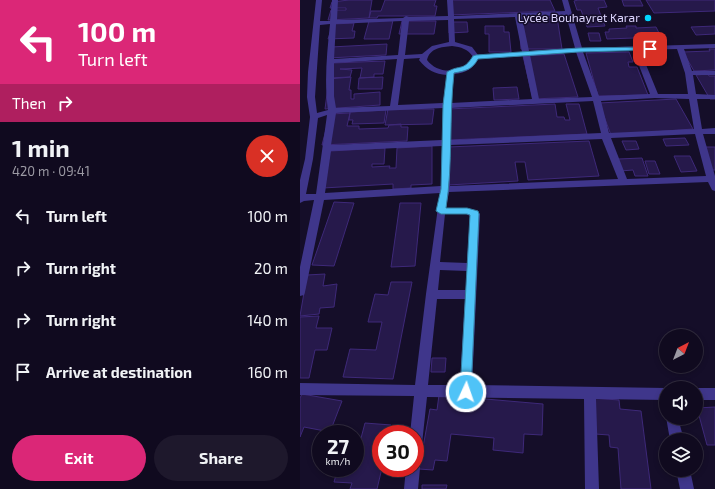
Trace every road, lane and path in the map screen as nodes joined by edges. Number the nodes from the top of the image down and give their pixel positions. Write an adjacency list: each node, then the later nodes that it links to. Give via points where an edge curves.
1 (319, 0): 10 (street)
2 (335, 0): 9 (street)
3 (450, 0): 7 (street)
4 (565, 0): 5 (street)
5 (568, 13): 6 (street); 14 (street)
6 (518, 15): 7 (street); 16 (street)
7 (450, 17): 8 (street); 11 (street)
8 (406, 18): 9 (street); 19 (street)
9 (334, 21): 10 (street); 20 (street)
10 (316, 23): 32 (street, via 311,97)
11 (449, 43): 17 (street, via 431,49); 18 (street, via 466,47)
12 (715, 46): 13 (street)
13 (680, 47): 15 (street); 22 (street)
14 (579, 50): 15 (street); 16 (street); 27 (street)
15 (636, 50): 24 (street)
16 (526, 54): 18 (street); 28 (street)
17 (424, 56): 19 (street); 21 (street, via 425,64 429,68)
18 (476, 57): 21 (street, via 466,69)
19 (400, 58): 20 (street); 30 (street)
20 (330, 61): 31 (street)
21 (451, 72): 29 (street)
22 (689, 73): 23 (street); 25 (street)
23 (715, 73)
24 (655, 96): 25 (street); 27 (street)
25 (694, 96): 26 (street); 34 (street)
26 (715, 97)
27 (596, 98): 28 (street); 35 (street)
28 (536, 102): 29 (street)
29 (447, 105): 30 (street); 36 (street)
30 (394, 108): 31 (street)
31 (332, 111): 32 (street); 37 (street)
32 (314, 117): 42 (street, via 309,159)
33 (715, 131): 34 (street)
34 (698, 132): 35 (street); 38 (street)
35 (606, 137): 36 (street); 39 (street)
36 (446, 143): 37 (street); 40 (street)
37 (328, 148): 41 (street)
38 (714, 182): 39 (street)
39 (624, 183): 40 (street)
40 (445, 189): 41 (street); 43 (street)
41 (320, 196): 42 (street); 46 (street)
42 (300, 199)
43 (441, 211): 44 (street); 45 (street, via 467,211 475,214)
44 (435, 266): 45 (street); 47 (street)
45 (472, 267): 48 (street)
46 (300, 292)
47 (431, 294): 48 (street); 50 (street)
48 (470, 295): 51 (street)
49 (300, 389): 50 (street)
50 (420, 391): 51 (street); 56 (street)
51 (466, 392): 52 (street)
52 (590, 393): 53 (street); 60 (street)
53 (659, 394)
54 (703, 394): 55 (street)
55 (715, 394)
56 (417, 425)
57 (412, 477): 59 (street)
58 (684, 477): 61 (street)
59 (410, 489)
60 (592, 489)
61 (687, 489)

